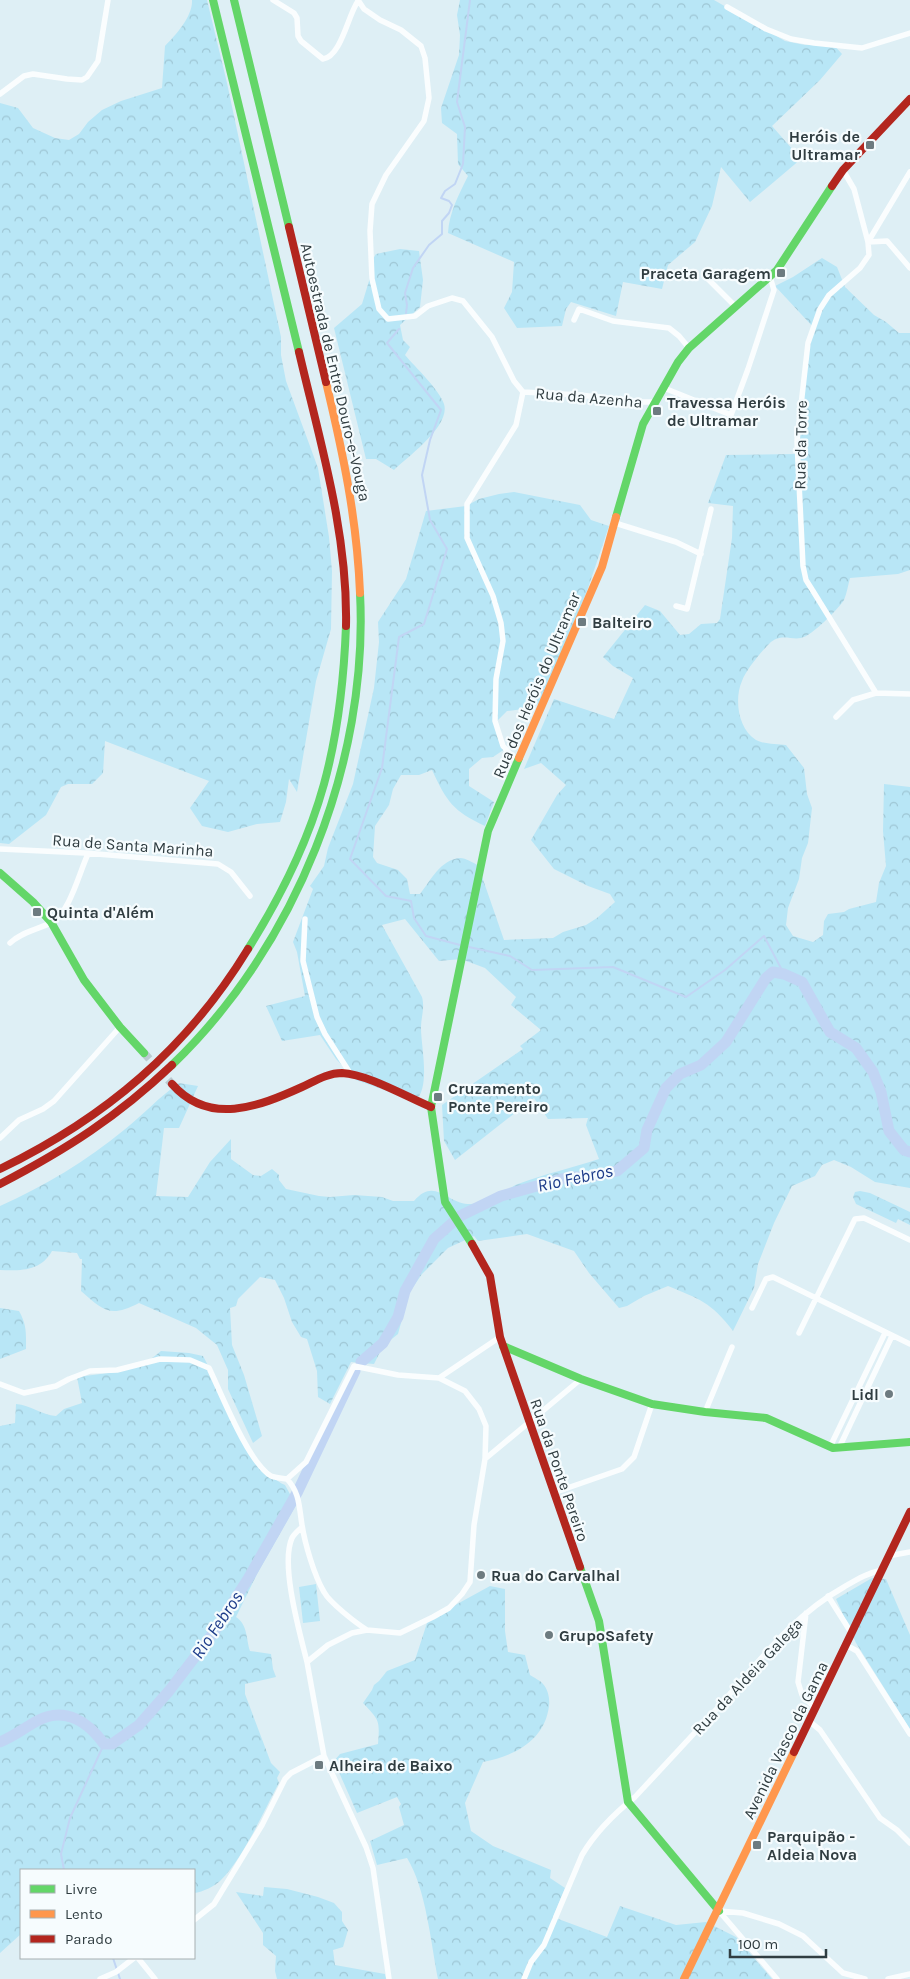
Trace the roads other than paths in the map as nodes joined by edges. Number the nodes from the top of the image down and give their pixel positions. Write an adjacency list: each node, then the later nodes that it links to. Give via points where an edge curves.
1 (108, 0): 8 (street, via 98,61 87,77 82,80 33,74 24,76)
2 (213, 0): 43 (main road, Autoestrada de Entre Douro-e-Vouga, via 336,514 346,605 345,647 335,732 320,797 278,900 212,1004 153,1066 111,1102 68,1133)
3 (234, 0): 44 (main road, Autoestrada de Entre Douro-e-Vouga, via 345,462 354,515 361,648 351,729 334,800 297,895 274,939 224,1009 175,1063 137,1097 67,1148)
4 (272, 0): 5 (street, via 294,13 301,41 323,59 328,59 337,47)
5 (358, 1): 20 (street, Rua da Azenha, via 371,14 401,30 421,46 429,98 424,121 386,175 372,204 372,279 379,309 388,318 415,316 428,306 452,298 463,301 492,337)
6 (727, 7): 7 (street, via 766,29 791,39 814,43 862,48)
7 (910, 33)
8 (0, 94)
9 (910, 99): 10 (main road, Rua dos Heróis do Ultramar)
10 (843, 170): 12 (street, Rua da Torre, via 854,189); 15 (main road, Rua dos Heróis do Ultramar)
11 (910, 172): 12 (street)
12 (868, 242): 13 (street, via 887,241); 26 (street, Rua da Torre, via 865,263 829,295 814,325 804,363 797,441 806,580)
13 (910, 268)
14 (706, 276): 16 (street)
15 (770, 277): 16 (main road, Rua dos Heróis do Ultramar); 19 (street, via 774,290 731,415)
16 (736, 307): 18 (main road, Rua dos Heróis do Ultramar)
17 (574, 320): 18 (street, via 579,309 614,321 668,328)
18 (688, 348): 19 (main road, Rua dos Heróis do Ultramar)
19 (664, 388): 21 (main road, Rua dos Heróis do Ultramar)
20 (523, 392): 21 (street, Rua da Azenha); 29 (street, Rua da Azenha, via 516,425 467,504 467,538 494,596 501,622 503,641 496,679 495,720 503,746)
21 (655, 402): 23 (main road, Rua dos Heróis do Ultramar, via 643,424)
22 (711, 509): 24 (street)
23 (615, 522): 24 (street, via 676,542); 29 (main road, Rua dos Heróis do Ultramar, via 602,567)
24 (701, 554): 25 (street, via 687,609)
25 (676, 606)
26 (876, 693): 27 (street); 28 (street, via 853,700)
27 (910, 694)
28 (836, 717)
29 (518, 763): 41 (main road, Rua dos Heróis do Ultramar, via 488,831)
30 (0, 849): 31 (street, Rua de Santa Marinha)
31 (88, 854): 33 (street, Rua de Santa Marinha, via 218,864 231,872); 35 (street, via 61,916)
32 (0, 873): 35 (main road)
33 (250, 896)
34 (305, 919): 39 (street, via 303,961 313,1002 325,1034)
35 (51, 922): 36 (street, via 18,935); 37 (main road, via 84,980)
36 (10, 943)
37 (120, 1028): 38 (main road); 42 (street, via 54,1101 19,1120)
38 (144, 1053)
39 (350, 1073): 40 (main road, via 327,1075 242,1108 206,1107 185,1097); 41 (main road)
40 (172, 1084)
41 (431, 1107): 51 (main road, Rua da Ponte Pereiro, via 445,1202 490,1276)
42 (0, 1138)
43 (0, 1168)
44 (0, 1184)
45 (910, 1240): 46 (street, via 864,1218 855,1219)
46 (816, 1298): 47 (street, via 770,1277); 48 (street); 49 (street)
47 (752, 1308)
48 (799, 1333)
49 (885, 1333): 50 (street); 62 (street)
50 (892, 1336): 52 (street); 63 (street)
51 (500, 1337): 53 (main road, Rua da Ponte Pereiro); 55 (street)
52 (910, 1344)
53 (503, 1346): 56 (main road); 60 (main road, Rua da Ponte Pereiro)
54 (732, 1347): 59 (street)
55 (439, 1378): 64 (street, via 465,1391 479,1408 486,1426); 65 (street, via 398,1376 354,1366 306,1462)
56 (581, 1379): 58 (main road); 60 (street)
57 (0, 1384): 65 (street, via 24,1393 56,1386 90,1372 117,1370 160,1359 190,1360 209,1368 247,1447 263,1469 273,1477)
58 (652, 1404): 59 (main road); 66 (street, via 630,1464)
59 (705, 1412): 62 (main road, via 766,1418)
60 (528, 1422): 64 (street); 66 (main road, Rua da Ponte Pereiro)
61 (910, 1442): 63 (main road)
62 (830, 1447): 63 (main road)
63 (839, 1448)
64 (484, 1459): 74 (street, via 470,1582 462,1594 449,1608 400,1633)
65 (287, 1478): 68 (street, via 297,1493)
66 (553, 1493): 82 (main road, Rua da Ponte Pereiro, via 599,1620)
67 (910, 1512): 70 (main road, Avenida Vasco da Gama)
68 (302, 1527): 74 (street, via 324,1593 356,1624); 77 (street, via 292,1537 288,1552 290,1583)
69 (910, 1552): 70 (street)
70 (888, 1556): 71 (main road, Avenida Vasco da Gama)
71 (882, 1570): 72 (street, Rua da Aldeia Galega, via 868,1573); 75 (main road, Avenida Vasco da Gama)
72 (828, 1596): 73 (street, Rua da Aldeia Galega); 75 (street)
73 (806, 1613): 78 (street, via 798,1682 802,1695); 82 (street, Rua da Aldeia Galega, via 769,1648 713,1713)
74 (367, 1630): 77 (street, via 338,1638)
75 (852, 1634): 76 (main road, Avenida Vasco da Gama)
76 (846, 1644): 78 (main road, Avenida Vasco da Gama); 80 (street, via 857,1652)
77 (307, 1662): 81 (street)
78 (815, 1708): 79 (main road, Avenida Vasco da Gama)
79 (809, 1721): 83 (street, via 820,1730 880,1818); 84 (main road, Avenida Vasco da Gama)
80 (910, 1734)
81 (324, 1756): 85 (street, via 291,1773 285,1780 214,1904); 91 (street, via 373,1868)
82 (628, 1802): 84 (main road); 92 (street, Rua da Aldeia Galega, via 582,1855 544,1945 531,1962)
83 (910, 1843)
84 (719, 1911): 93 (main road, Avenida Vasco da Gama); 94 (street); 95 (street, via 743,1913 779,1924 802,1936 843,1973)
85 (195, 1919)
86 (133, 1959): 89 (street)
87 (139, 1959): 90 (street)
88 (910, 1974): 96 (street)
89 (100, 1979)
90 (155, 1979)
91 (389, 1979)
92 (524, 1979)
93 (684, 1979)
94 (777, 1979)
95 (865, 1979)
96 (888, 1979)

